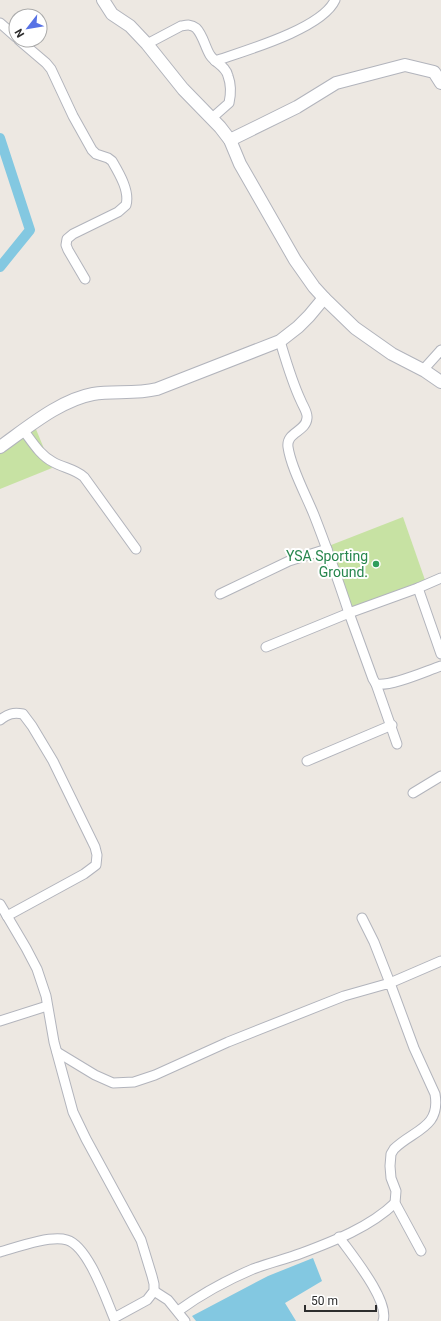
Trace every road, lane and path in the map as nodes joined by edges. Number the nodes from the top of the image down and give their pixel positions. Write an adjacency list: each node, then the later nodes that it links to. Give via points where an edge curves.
1 (103, 0): 5 (street, via 112,14 130,26)
2 (335, 0): 7 (street, via 326,12 301,28)
3 (0, 23): 4 (street)
4 (8, 30)
5 (147, 44): 7 (street, via 181,26 192,25); 9 (street, via 183,89)
6 (28, 48): 11 (street, via 51,69 92,150 112,161 127,195 126,205 118,212 67,239 68,250)
7 (215, 61): 9 (street, via 228,74 230,97 225,108)
8 (441, 83): 10 (street, via 434,72 405,65 336,83)
9 (212, 118): 10 (street)
10 (230, 140): 12 (street, via 240,164 292,254)
11 (85, 279)
12 (324, 298): 13 (street, via 298,327); 15 (street, via 355,328 392,354)
13 (280, 341): 17 (street, via 157,389 84,396 45,415); 20 (street, via 296,391 307,415 307,423 289,439 288,447)
14 (441, 350): 15 (street)
15 (423, 370): 16 (street)
16 (441, 382)
17 (24, 431): 18 (street); 19 (street, via 40,453 84,477)
18 (0, 447)
19 (136, 549)
20 (327, 549): 23 (street, via 289,561); 24 (street)
21 (441, 578): 22 (street)
22 (418, 588): 24 (street); 26 (street)
23 (220, 594)
24 (349, 613): 25 (street); 28 (street)
25 (266, 647)
26 (441, 654)
27 (441, 666): 28 (street, via 399,680)
28 (376, 684): 30 (street)
29 (0, 720): 36 (street, via 8,714 23,714 32,726 53,761 97,855 96,865 84,874)
30 (392, 725): 31 (street); 32 (street)
31 (397, 744)
32 (307, 761)
33 (441, 776): 34 (street)
34 (413, 793)
35 (0, 904): 36 (street)
36 (7, 916): 40 (street, via 37,969)
37 (362, 918): 39 (street)
38 (441, 961): 39 (street)
39 (388, 978): 42 (street, via 134,1082 113,1083 95,1076); 43 (street, via 437,1104 434,1119 391,1154)
40 (47, 1006): 41 (street); 42 (street)
41 (0, 1021)
42 (57, 1052): 47 (street, via 73,1112 141,1240)
43 (395, 1203): 44 (street, via 357,1230); 45 (street)
44 (339, 1237): 48 (street, via 252,1270); 51 (street, via 378,1296 385,1316)
45 (420, 1251)
46 (0, 1252): 49 (street, via 56,1239 73,1242 93,1269)
47 (154, 1291): 48 (street, via 168,1300); 49 (street, via 147,1300)
48 (178, 1311): 50 (street)
49 (110, 1320)
50 (185, 1321)
51 (383, 1321)

